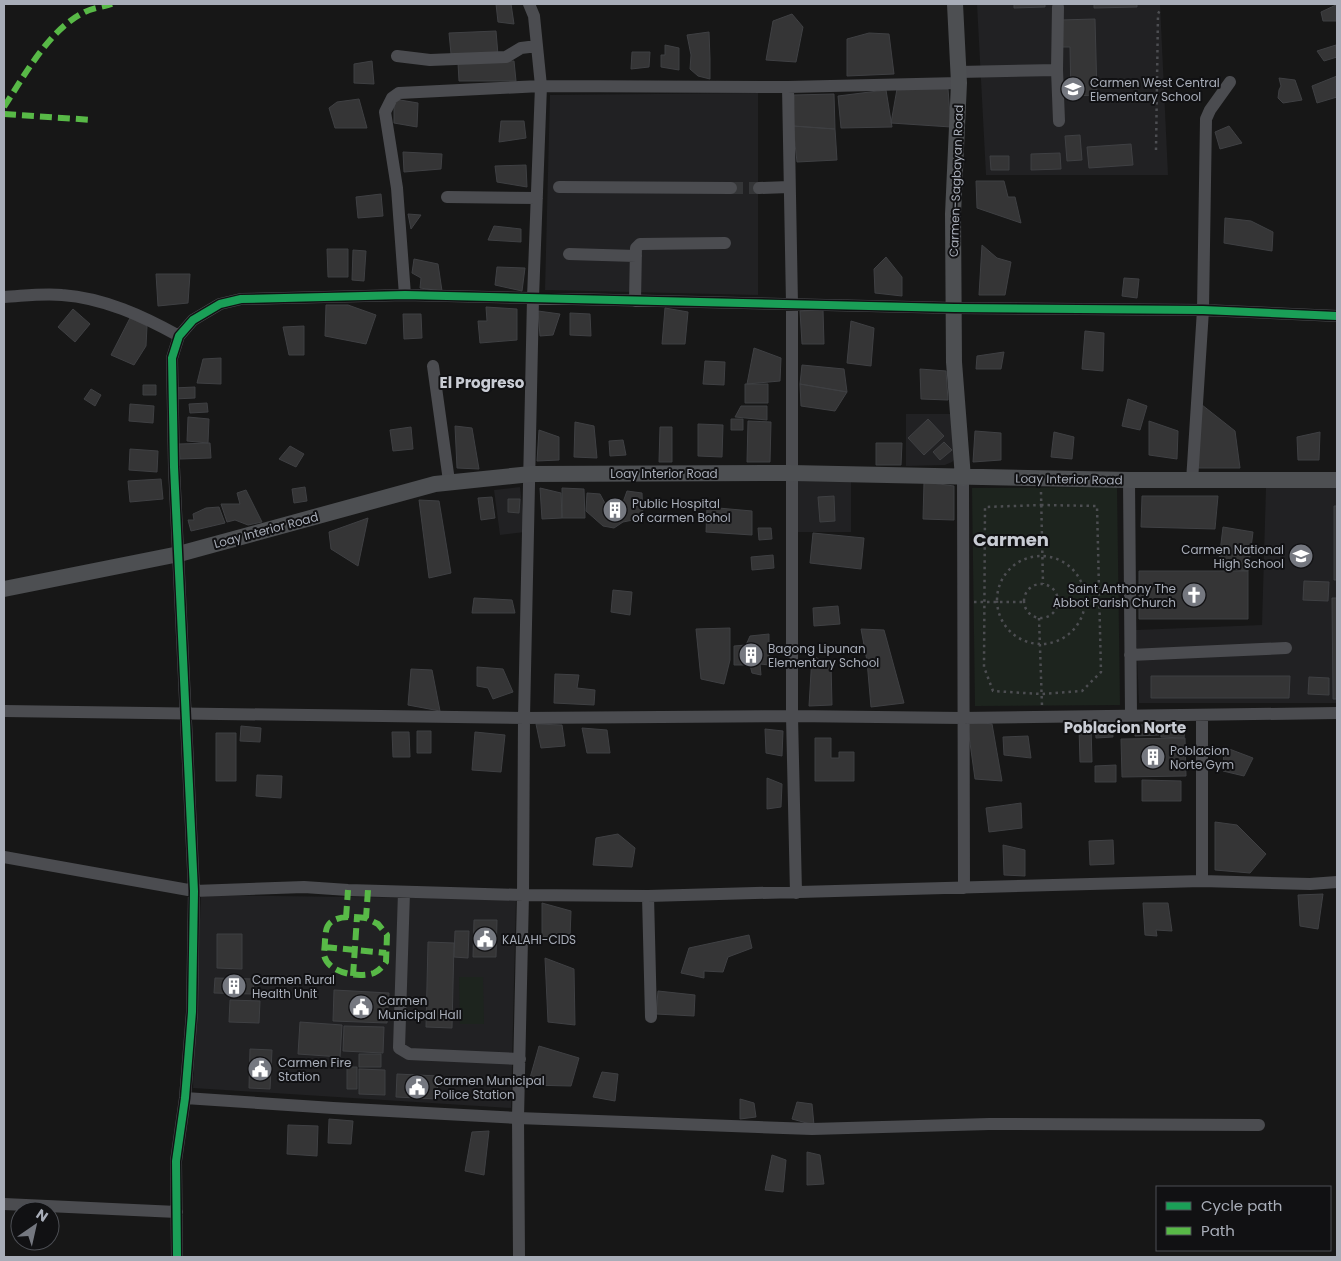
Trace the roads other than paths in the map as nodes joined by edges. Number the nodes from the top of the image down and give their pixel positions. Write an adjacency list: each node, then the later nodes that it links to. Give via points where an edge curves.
1 (529, 4): 4 (street, via 534,16)
2 (955, 4): 7 (main road, Carmen-Sagbayan Road)
3 (1058, 7): 6 (street)
4 (537, 46): 5 (street, via 522,48 506,57 430,60); 9 (street)
5 (397, 56)
6 (1057, 70): 7 (street); 11 (street)
7 (958, 78): 10 (street); 26 (main road, Carmen-Sagbayan Road, via 952,214)
8 (1230, 82): 27 (street, via 1206,119)
9 (541, 86): 10 (street); 17 (street); 21 (street, via 399,92 392,98 386,112 397,188)
10 (788, 87): 12 (street)
11 (1059, 121)
12 (790, 187): 15 (street); 25 (street)
13 (559, 188): 14 (street)
14 (732, 188)
15 (759, 188)
16 (448, 197): 17 (street)
17 (537, 198): 23 (street)
18 (725, 243): 20 (street, via 640,244 636,248)
19 (569, 254): 20 (street)
20 (636, 256): 24 (street)
21 (405, 296): 23 (street); 29 (street, via 241,299 220,304 206,312 193,320)
22 (4, 297): 29 (street, via 47,294 78,297 146,318)
23 (533, 298): 24 (street); 32 (street)
24 (635, 301): 25 (street)
25 (792, 304): 26 (street); 31 (street)
26 (954, 308): 27 (street); 33 (main road, Carmen-Sagbayan Road, via 954,362)
27 (1203, 310): 28 (street); 36 (street)
28 (1337, 316)
29 (179, 336): 38 (street, via 172,358)
30 (433, 366): 37 (street)
31 (791, 473): 32 (main road, Loay Interior Road); 33 (main road, Loay Interior Road); 46 (street)
32 (530, 474): 37 (main road, Loay Interior Road); 48 (street)
33 (962, 478): 34 (main road, Loay Interior Road); 49 (street)
34 (1129, 480): 36 (main road, Loay Interior Road); 41 (street)
35 (1337, 480): 36 (main road, Loay Interior Road)
36 (1192, 481)
37 (449, 482): 38 (main road, Loay Interior Road)
38 (179, 554): 39 (main road, Loay Interior Road); 43 (street)
39 (4, 589)
40 (1286, 648): 41 (street)
41 (1130, 655): 47 (street)
42 (4, 711): 43 (street)
43 (185, 713): 48 (street); 54 (street)
44 (1337, 713): 45 (street)
45 (1202, 715): 47 (street); 51 (street)
46 (792, 716): 48 (street); 49 (street); 56 (street)
47 (1131, 716): 49 (street)
48 (524, 718): 57 (street)
49 (962, 718): 53 (street)
50 (4, 857): 54 (street)
51 (1202, 881): 52 (street); 53 (street)
52 (1337, 882)
53 (964, 888): 56 (street)
54 (194, 890): 55 (street, via 304,887); 61 (street, via 192,1012)
55 (404, 892): 57 (street); 60 (street, via 399,1048 409,1054)
56 (796, 893): 58 (street)
57 (523, 895): 58 (street); 60 (street)
58 (648, 896): 59 (street)
59 (651, 1017)
60 (520, 1059): 62 (street)
61 (185, 1098): 62 (street); 65 (street, via 176,1161)
62 (518, 1118): 63 (street, via 812,1129 989,1124); 67 (street)
63 (1260, 1125)
64 (4, 1204): 65 (street)
65 (177, 1212): 66 (street)
66 (177, 1257)
67 (520, 1257)

